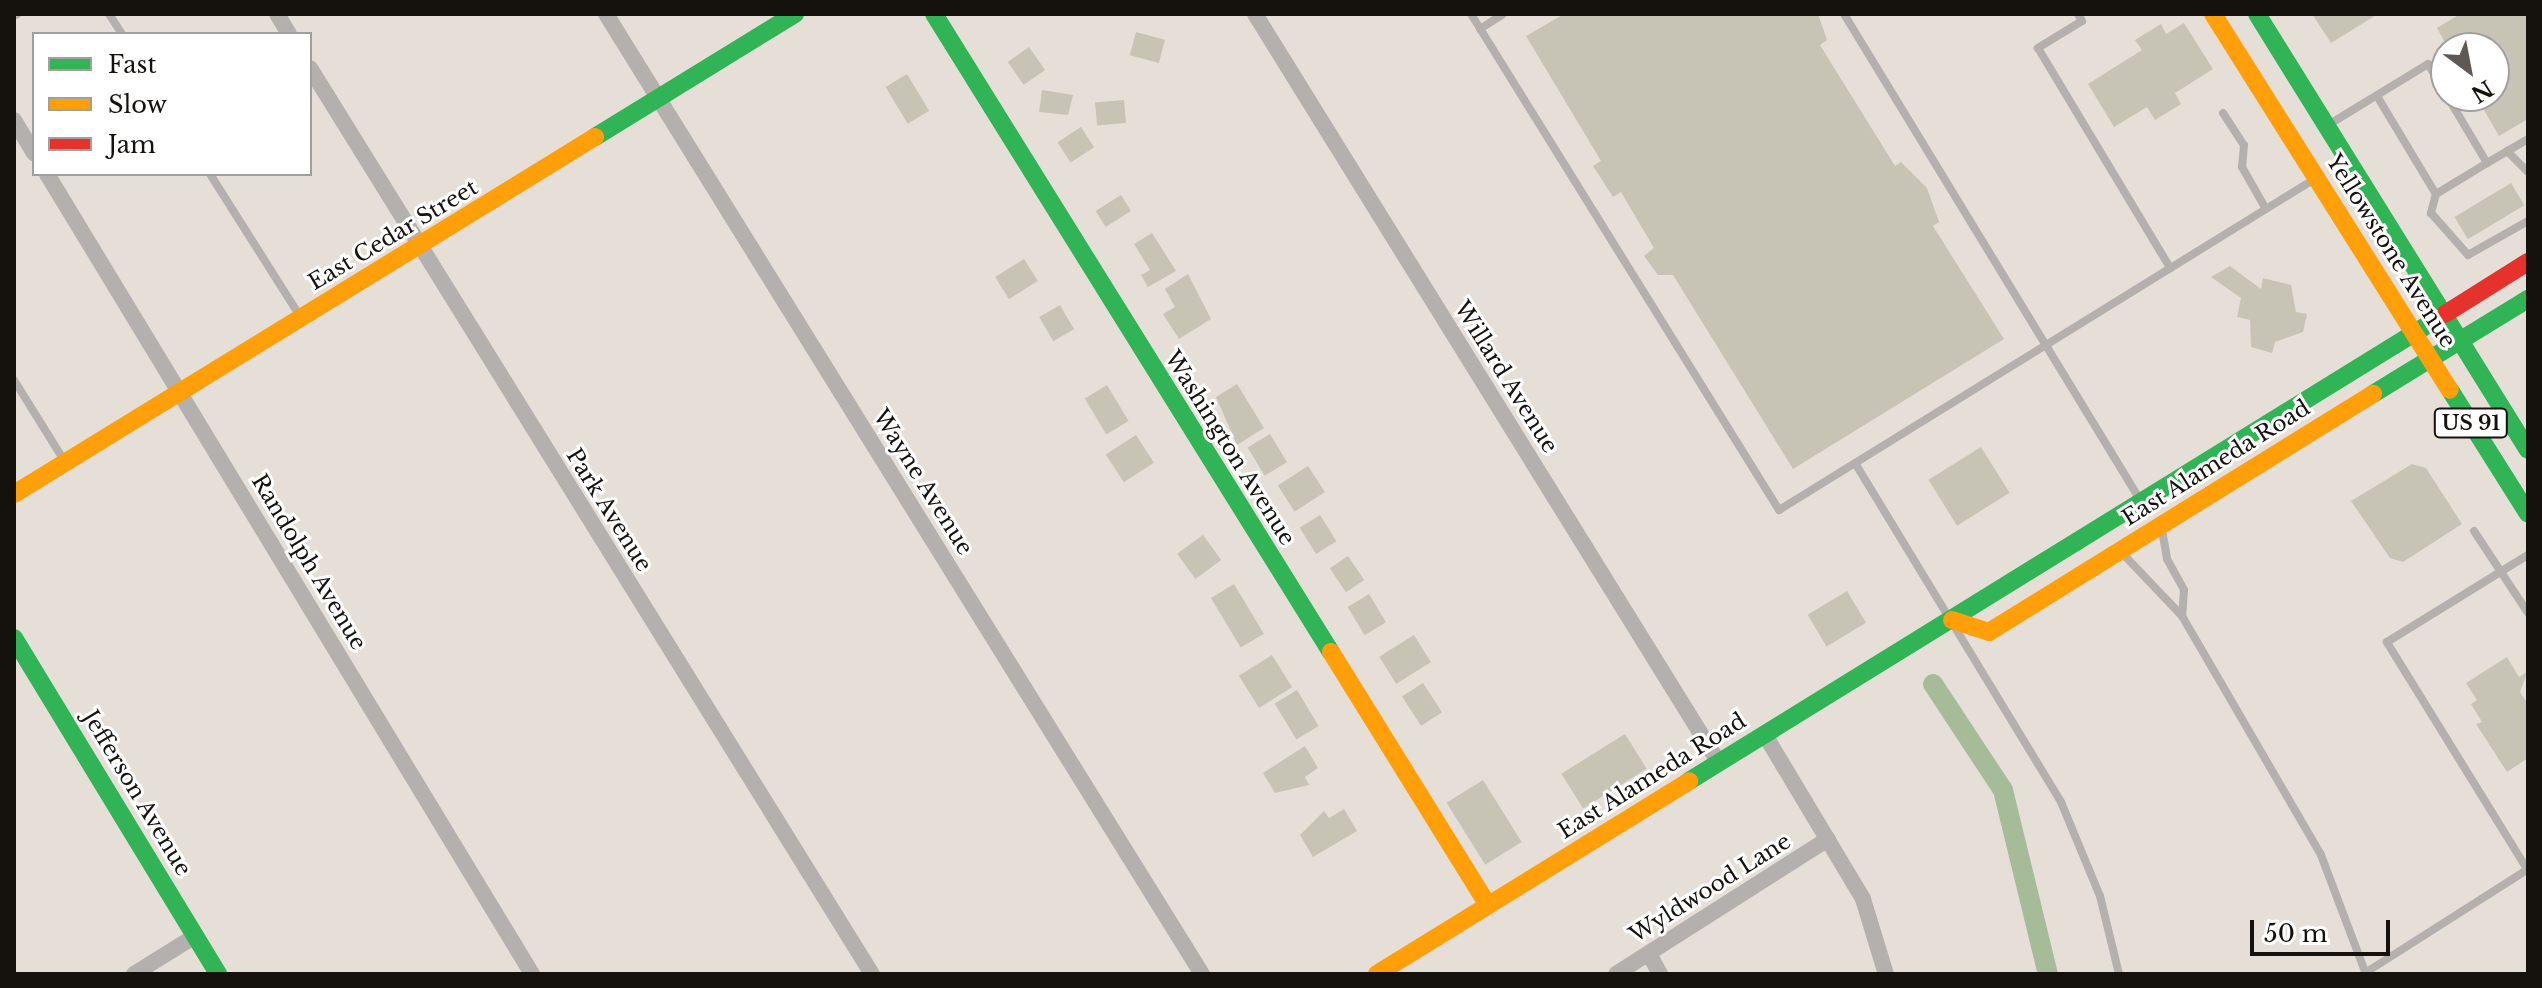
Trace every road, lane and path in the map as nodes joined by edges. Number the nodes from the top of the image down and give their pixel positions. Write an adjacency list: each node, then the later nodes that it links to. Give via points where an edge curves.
1 (109, 14): 15 (lane)
2 (277, 14): 16 (street)
3 (606, 14): 20 (street, Wayne Avenue)
4 (795, 14): 13 (main road, East Cedar Street)
5 (934, 14): 67 (main road, Washington Avenue)
6 (1255, 14): 64 (street, Willard Avenue)
7 (1471, 14): 14 (lane)
8 (1503, 14): 14 (lane)
9 (1844, 14): 44 (lane)
10 (2078, 14): 38 (lane, via 2082,21 2038,48)
11 (2213, 14): 32 (main road, Yellowstone Avenue)
12 (2257, 14): 24 (main road, Yellowstone Avenue)
13 (774, 20): 20 (main road, East Cedar Street)
14 (1480, 29): 50 (lane, via 1779,510)
15 (121, 32)
16 (288, 32)
17 (2430, 67): 19 (lane)
18 (312, 71): 36 (street, Park Avenue)
19 (2377, 96): 24 (lane); 33 (lane)
20 (660, 99): 36 (main road, East Cedar Street); 75 (street, Wayne Avenue)
21 (2457, 112): 28 (lane)
22 (2223, 113): 34 (lane, via 2244,145 2242,167)
23 (14, 120): 26 (street)
24 (2327, 126): 40 (main road, Yellowstone Avenue)
25 (2528, 139): 27 (lane)
26 (32, 150)
27 (2507, 151): 28 (lane); 29 (lane)
28 (2487, 163): 33 (lane)
29 (2528, 172)
30 (48, 176): 47 (street, Randolph Avenue)
31 (211, 176): 41 (lane)
32 (2317, 177): 34 (lane); 42 (main road, Yellowstone Avenue)
33 (2436, 194): 35 (lane, via 2431,213 2468,255)
34 (2266, 209): 38 (lane)
35 (2528, 221)
36 (420, 248): 41 (main road, East Cedar Street); 74 (street, Park Avenue)
37 (2528, 262): 40 (main road, East Alameda Road)
38 (2170, 268): 44 (lane)
39 (2528, 299): 43 (main road, East Alameda Road)
40 (2445, 314): 42 (main road, East Alameda Road); 43 (main road, Yellowstone Avenue)
41 (302, 319): 47 (main road, East Cedar Street)
42 (2414, 333): 45 (main road, Yellowstone Avenue / US 91); 52 (main road, East Alameda Road)
43 (2461, 340): 45 (main road, East Alameda Road); 48 (main road, Yellowstone Avenue / US 91)
44 (2046, 345): 50 (lane); 52 (lane)
45 (2430, 359): 53 (main road, Yellowstone Avenue / US 91); 54 (main road, East Alameda Road)
46 (14, 380): 49 (lane)
47 (182, 395): 49 (main road, East Cedar Street); 73 (street, Randolph Avenue)
48 (2528, 450)
49 (66, 463): 51 (main road, East Cedar Street)
50 (1855, 463): 61 (lane)
51 (14, 494)
52 (2142, 502): 61 (main road, East Alameda Road)
53 (2528, 514)
54 (2161, 525): 56 (main road, East Alameda Road); 60 (lane, via 2167,559 2184,590)
55 (2474, 531): 58 (lane)
56 (2119, 551): 60 (lane); 61 (main road, East Alameda Road, via 1989,632)
57 (2528, 555): 58 (lane)
58 (2501, 571): 59 (lane); 66 (lane, via 2387,642)
59 (2528, 613)
60 (2182, 616): 70 (lane, via 2321,855)
61 (1952, 620): 63 (main road, East Alameda Road); 80 (lane, via 2061,802 2100,896)
62 (14, 638): 68 (main road, Jefferson Avenue)
63 (1765, 735): 64 (main road, East Alameda Road); 65 (street)
64 (1719, 763): 67 (main road, East Alameda Road)
65 (1828, 839): 69 (street, Wyldwood Lane); 79 (street, via 1863,899)
66 (2528, 869): 70 (lane)
67 (1488, 905): 76 (main road, East Alameda Road)
68 (195, 936): 71 (street); 72 (main road, Jefferson Avenue)
69 (1649, 954): 77 (street, Wyldwood Lane); 78 (street)
70 (2366, 973)
71 (134, 974)
72 (218, 974)
73 (532, 974)
74 (872, 974)
75 (1202, 974)
76 (1377, 974)
77 (1616, 974)
78 (1660, 974)
79 (1886, 974)
80 (2119, 974)

